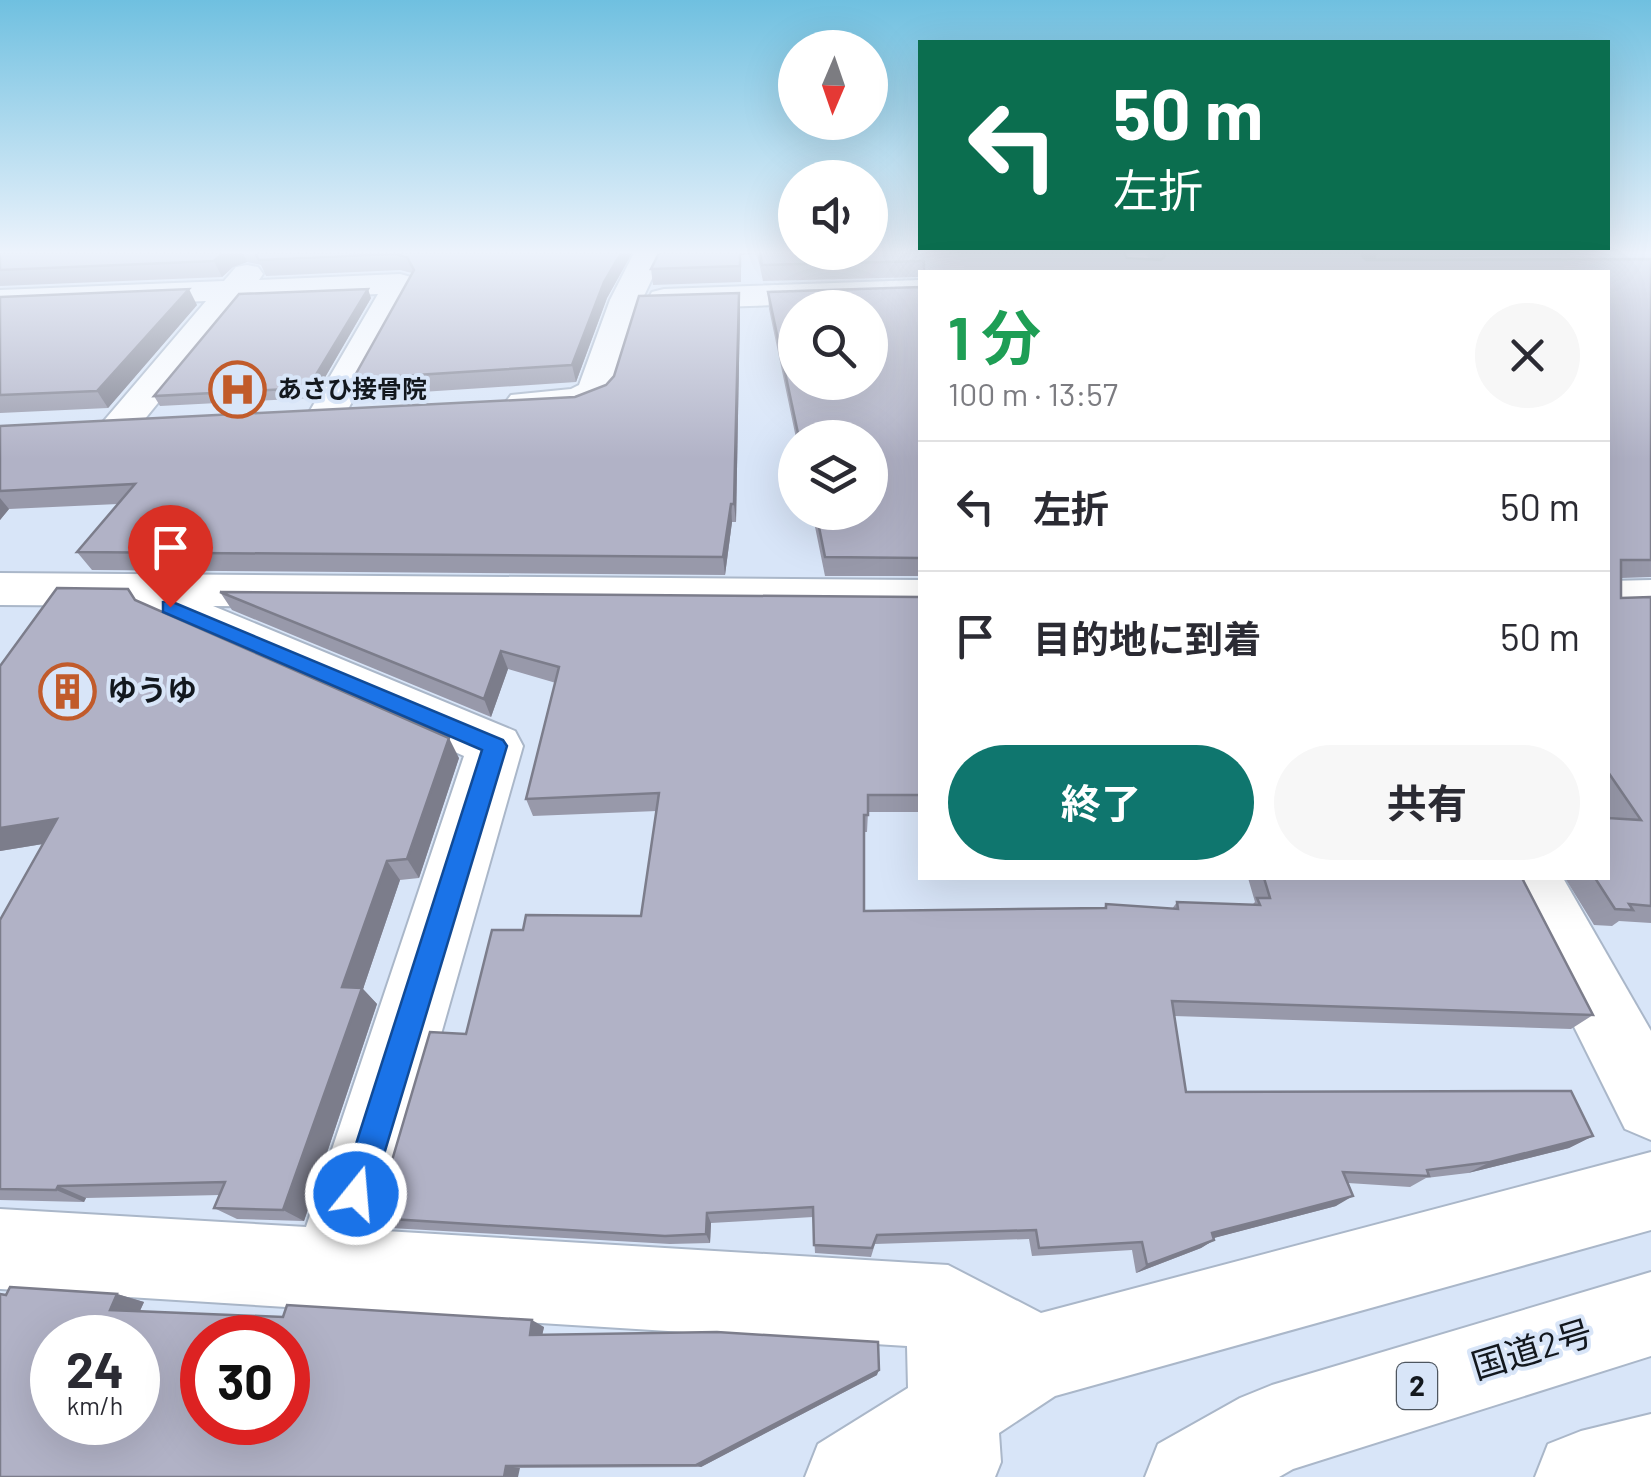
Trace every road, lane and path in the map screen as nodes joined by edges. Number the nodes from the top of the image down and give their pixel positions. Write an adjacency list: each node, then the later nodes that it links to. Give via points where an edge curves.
1 (204, 322): 6 (main road, via 104,424)
2 (373, 322): 5 (main road, via 308,415)
3 (619, 322): 4 (main road, via 595,391 579,400)
4 (482, 405)
5 (366, 412)
6 (177, 420)
7 (0, 589): 8 (main road)
8 (176, 590): 9 (main road); 16 (main road, via 170,607 495,746)
9 (918, 596)
10 (1610, 596): 11 (main road)
11 (1651, 596)
12 (1532, 880): 13 (main road)
13 (1651, 1104)
14 (1651, 1191): 19 (main road)
15 (0, 1248): 16 (main road)
16 (333, 1269): 17 (main road)
17 (948, 1307): 19 (main road); 20 (main road)
18 (1651, 1314): 23 (main road, 国道2号 / 2, via 1272,1430)
19 (1034, 1358): 20 (main road)
20 (954, 1436): 22 (main road)
21 (1651, 1460): 24 (main road)
22 (850, 1477)
23 (1192, 1477)
24 (1581, 1477)

